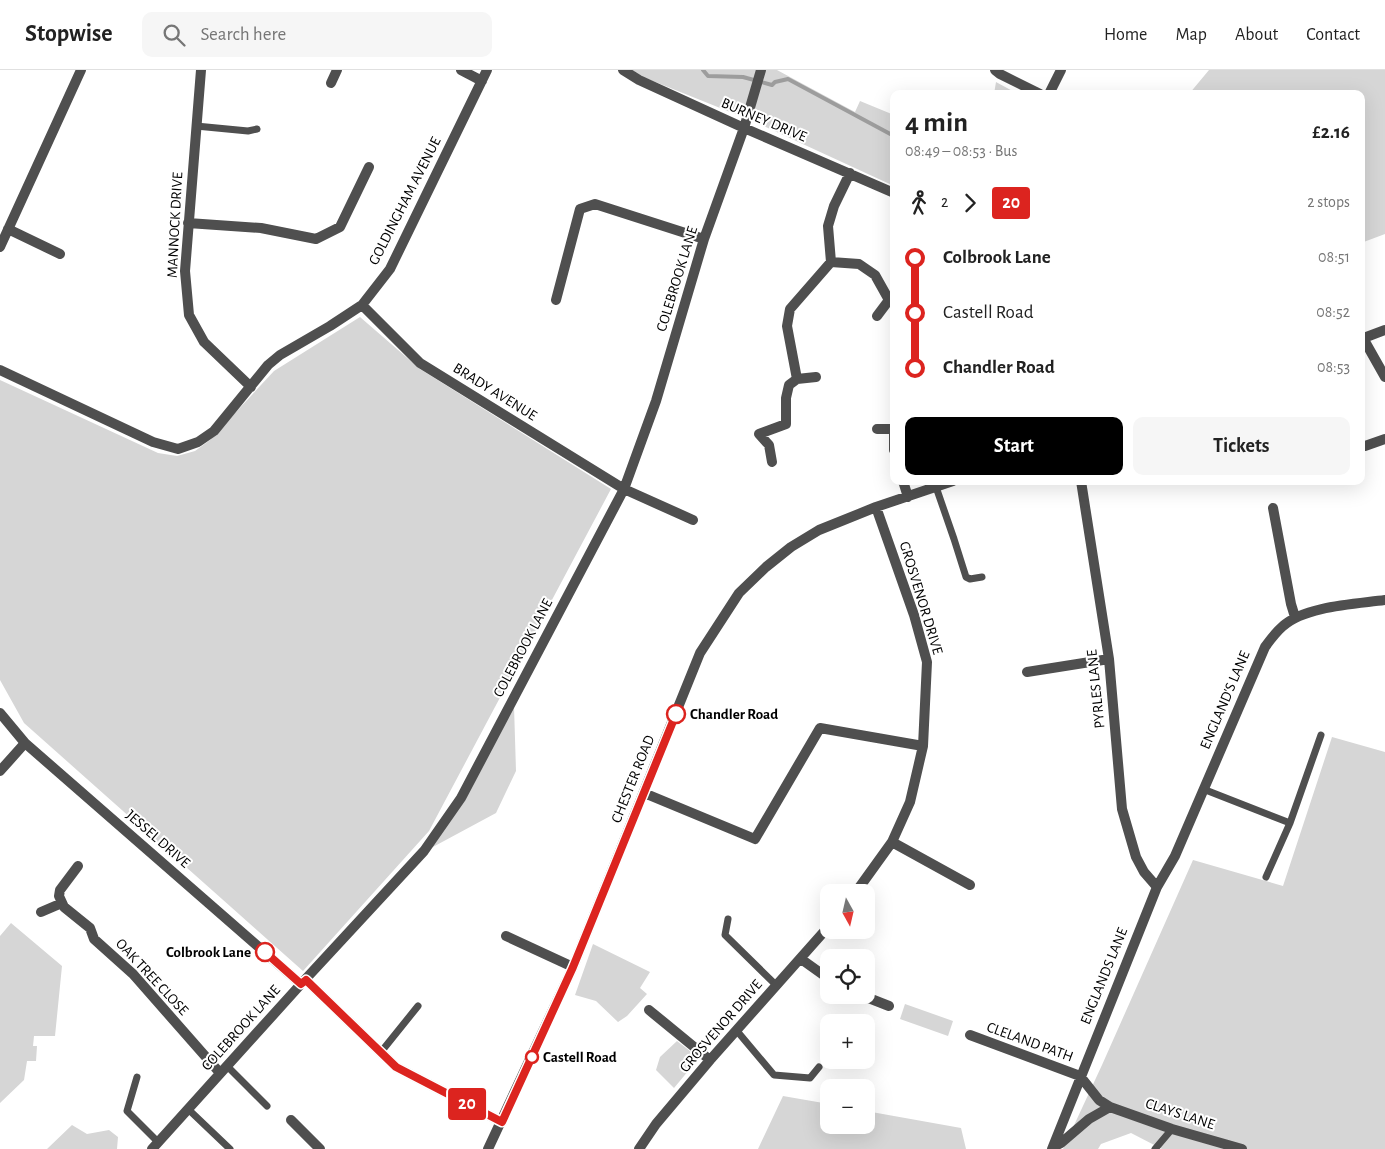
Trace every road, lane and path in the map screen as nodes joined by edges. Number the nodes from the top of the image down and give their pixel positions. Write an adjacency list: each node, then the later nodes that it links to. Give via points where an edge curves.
1 (81, 70): 21 (street)
2 (201, 70): 14 (street, MANNOCK DRIVE)
3 (337, 70): 11 (street)
4 (461, 70): 10 (street)
5 (487, 70): 10 (street, GOLDINGHAM AVENUE)
6 (623, 70): 15 (street, BURNEY DRIVE)
7 (994, 70): 12 (street)
8 (1061, 70): 13 (street)
9 (761, 71): 15 (street, COLEBROOK LANE)
10 (482, 81): 29 (street, GOLDINGHAM AVENUE, via 390,269)
11 (330, 83)
12 (1032, 90)
13 (1051, 90)
14 (196, 126): 16 (lane); 20 (street, MANNOCK DRIVE)
15 (744, 128): 18 (street, BURNEY DRIVE); 22 (street, COLEBROOK LANE)
16 (257, 130)
17 (369, 166): 20 (street, via 340,227 316,240 260,228)
18 (850, 173): 19 (street, BURNEY DRIVE); 25 (street, via 828,226)
19 (890, 191)
20 (188, 223): 38 (street, MANNOCK DRIVE, via 185,271 189,315 204,342)
21 (8, 229): 23 (street); 24 (street)
22 (704, 238): 27 (street, via 595,204 580,209); 48 (street, COLEBROOK LANE, via 656,401)
23 (0, 247)
24 (60, 254)
25 (831, 262): 26 (street, via 859,264 874,275); 37 (street, via 790,309 787,326)
26 (890, 299)
27 (556, 300)
28 (890, 302): 30 (street)
29 (362, 305): 38 (street, GOLDINGHAM AVENUE, via 280,355); 48 (street, BRADY AVENUE, via 420,363)
30 (877, 316)
31 (1385, 330): 32 (street)
32 (1365, 337)
33 (1365, 343): 36 (street)
34 (0, 370): 38 (street, GOLDINGHAM AVENUE, via 153,442 178,449 198,442 214,431)
35 (816, 377): 37 (street)
36 (1385, 377)
37 (797, 379): 43 (street, via 787,390 786,424 759,434 769,445)
38 (251, 387)
39 (877, 429): 40 (street)
40 (890, 430)
41 (1385, 439): 42 (street)
42 (1365, 446)
43 (772, 462)
44 (904, 485): 49 (street)
45 (941, 485): 47 (street, CHESTER ROAD)
46 (1082, 485): 56 (street, PYRLES LANE)
47 (936, 487): 49 (street, CHESTER ROAD); 53 (lane, via 966,578)
48 (624, 489): 52 (street, BRADY AVENUE); 80 (street, COLEBROOK LANE, via 461,798 424,851)
49 (908, 497): 50 (street, CHESTER ROAD)
50 (876, 507): 61 (street, GROSVENOR DRIVE, via 927,662); 64 (street, CHESTER ROAD, via 819,530 791,547 739,593 700,653)
51 (1273, 508): 55 (street)
52 (693, 520)
53 (982, 577)
54 (1385, 600): 55 (street, ENGLAND'S LANE)
55 (1296, 617): 63 (street, ENGLAND'S LANE, via 1283,626 1265,647)
56 (1109, 659): 57 (street); 71 (street, PYRLES LANE, via 1122,809 1136,857)
57 (1027, 672)
58 (0, 713): 60 (street, JESSEL DRIVE)
59 (1322, 735): 65 (lane)
60 (25, 743): 62 (street); 80 (street, JESSEL DRIVE)
61 (923, 746): 64 (street, via 820,728 755,838); 66 (street, GROSVENOR DRIVE, via 910,802)
62 (0, 771)
63 (1203, 789): 65 (lane); 71 (street, ENGLAND'S LANE, via 1175,856)
64 (644, 793): 78 (street, CHESTER ROAD)
65 (1290, 823): 68 (lane)
66 (892, 842): 69 (street, GROSVENOR DRIVE); 70 (street)
67 (78, 866): 72 (street, via 60,890)
68 (1266, 877)
69 (862, 884)
70 (970, 886)
71 (1157, 887): 93 (street, ENGLANDS LANE)
72 (62, 903): 73 (street); 91 (street, OAK TREE CLOSE, via 90,928 94,939 133,974)
73 (41, 912)
74 (728, 919): 81 (lane, via 725,935)
75 (506, 936): 78 (street)
76 (820, 937): 77 (street, GROSVENOR DRIVE)
77 (801, 959): 79 (street); 81 (street, GROSVENOR DRIVE)
78 (573, 967): 98 (street, CHESTER ROAD)
79 (820, 973)
80 (304, 982): 88 (street); 91 (street, COLEBROOK LANE)
81 (777, 986): 86 (street, GROSVENOR DRIVE)
82 (875, 1000): 84 (street)
83 (418, 1006): 88 (lane)
84 (889, 1006)
85 (649, 1010): 89 (street)
86 (738, 1031): 89 (street, GROSVENOR DRIVE); 90 (lane, via 774,1075 810,1078)
87 (970, 1035): 93 (street, CLELAND PATH)
88 (381, 1052): 98 (street, via 396,1067)
89 (710, 1060): 105 (street, GROSVENOR DRIVE)
90 (819, 1066)
91 (224, 1070): 94 (lane); 96 (street, COLEBROOK LANE)
92 (137, 1076): 100 (lane, via 127,1111)
93 (1080, 1076): 95 (street, CLAYS LANE, via 1099,1100); 101 (street, ENGLANDS LANE)
94 (268, 1106)
95 (1110, 1107): 99 (street, CLAYS LANE); 101 (street)
96 (188, 1109): 100 (street, COLEBROOK LANE); 102 (lane)
97 (291, 1120): 103 (street)
98 (502, 1122): 104 (street, CHESTER ROAD)
99 (1172, 1129): 106 (lane); 107 (street, CLAYS LANE)
100 (155, 1146)
101 (1052, 1148)
102 (230, 1149)
103 (320, 1149)
104 (488, 1149)
105 (639, 1149)
106 (1155, 1149)
107 (1242, 1149)

